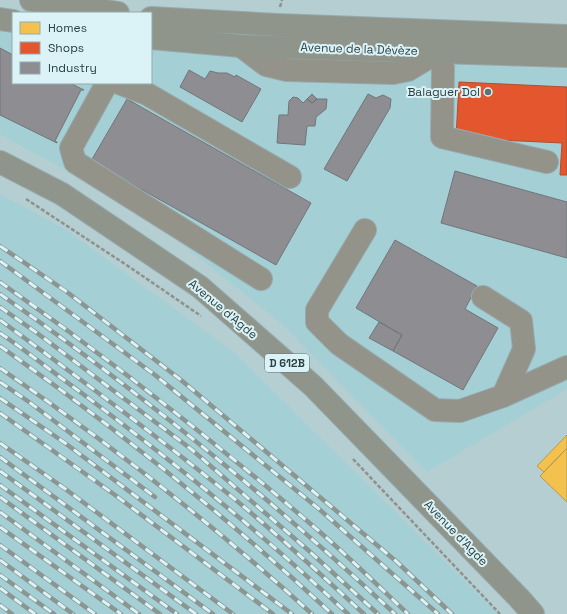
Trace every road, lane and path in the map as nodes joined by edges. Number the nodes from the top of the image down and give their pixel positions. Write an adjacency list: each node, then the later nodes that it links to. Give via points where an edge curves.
1 (31, 0): 2 (main road)
2 (111, 12)
3 (152, 18): 7 (main road, Avenue de la Dévèze)
4 (0, 19): 5 (main road)
5 (12, 21)
6 (152, 38): 8 (main road, Avenue de la Dévèze, via 241,46)
7 (563, 38): 9 (street)
8 (438, 52): 9 (main road, Avenue de la Dévèze); 14 (street, via 443,68 442,137)
9 (527, 55): 10 (main road, Avenue de la Dévèze)
10 (567, 56)
11 (106, 84): 18 (street, via 72,148 75,162)
12 (122, 84): 15 (street, via 147,94)
13 (0, 162): 25 (main road, Avenue d'Agde / D 612B, via 62,194 200,287 313,386)
14 (547, 162)
15 (290, 177)
16 (20, 195): 20 (path)
17 (365, 230): 22 (street, via 317,310 317,322 339,344 435,410 460,411)
18 (261, 279)
19 (483, 297): 22 (street, via 521,321 524,349)
20 (206, 320)
21 (567, 367): 22 (street)
22 (503, 396)
23 (351, 456): 24 (path)
24 (500, 614)
25 (533, 614)

